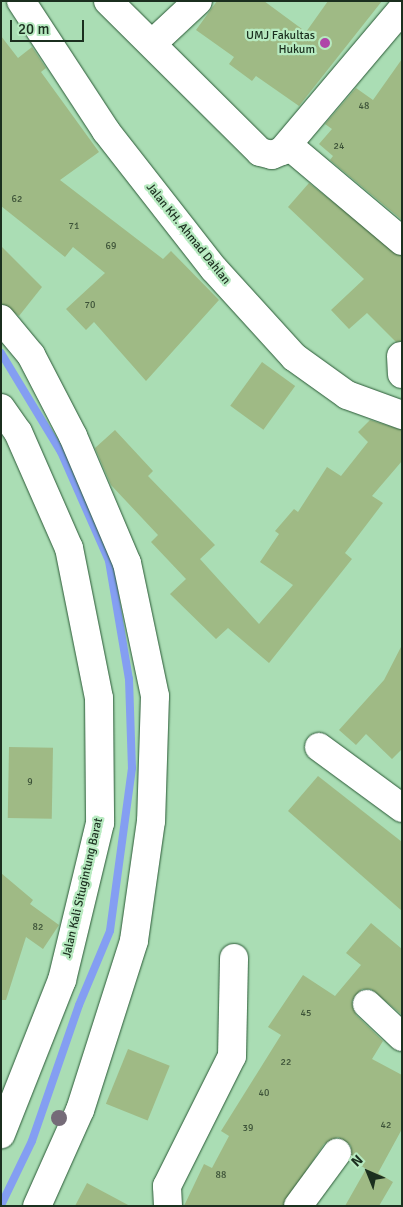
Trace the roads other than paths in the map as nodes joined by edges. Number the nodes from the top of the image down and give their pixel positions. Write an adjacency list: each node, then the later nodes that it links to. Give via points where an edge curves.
1 (21, 1): 10 (street, Jalan KH. Ahmad Dahlan, via 106,130 214,269 281,343 322,379 347,395)
2 (108, 1): 5 (street)
3 (198, 1): 5 (street)
4 (397, 25): 6 (street)
5 (154, 42): 6 (street, via 260,152)
6 (280, 150): 7 (street)
7 (402, 241)
8 (1, 319): 18 (street, via 31,355 74,436 127,563 155,696 151,820 134,941 80,1110)
9 (1, 408): 16 (street, Jalan Kali Situgintung Barat, via 18,432 69,548 99,698 100,823 62,980)
10 (402, 415)
11 (319, 747): 12 (street)
12 (402, 808)
13 (234, 958): 19 (street, via 232,1056 167,1186)
14 (367, 1004): 15 (street)
15 (402, 1037)
16 (1, 1134)
17 (337, 1153): 20 (street)
18 (37, 1206)
19 (168, 1206)
20 (298, 1206)

